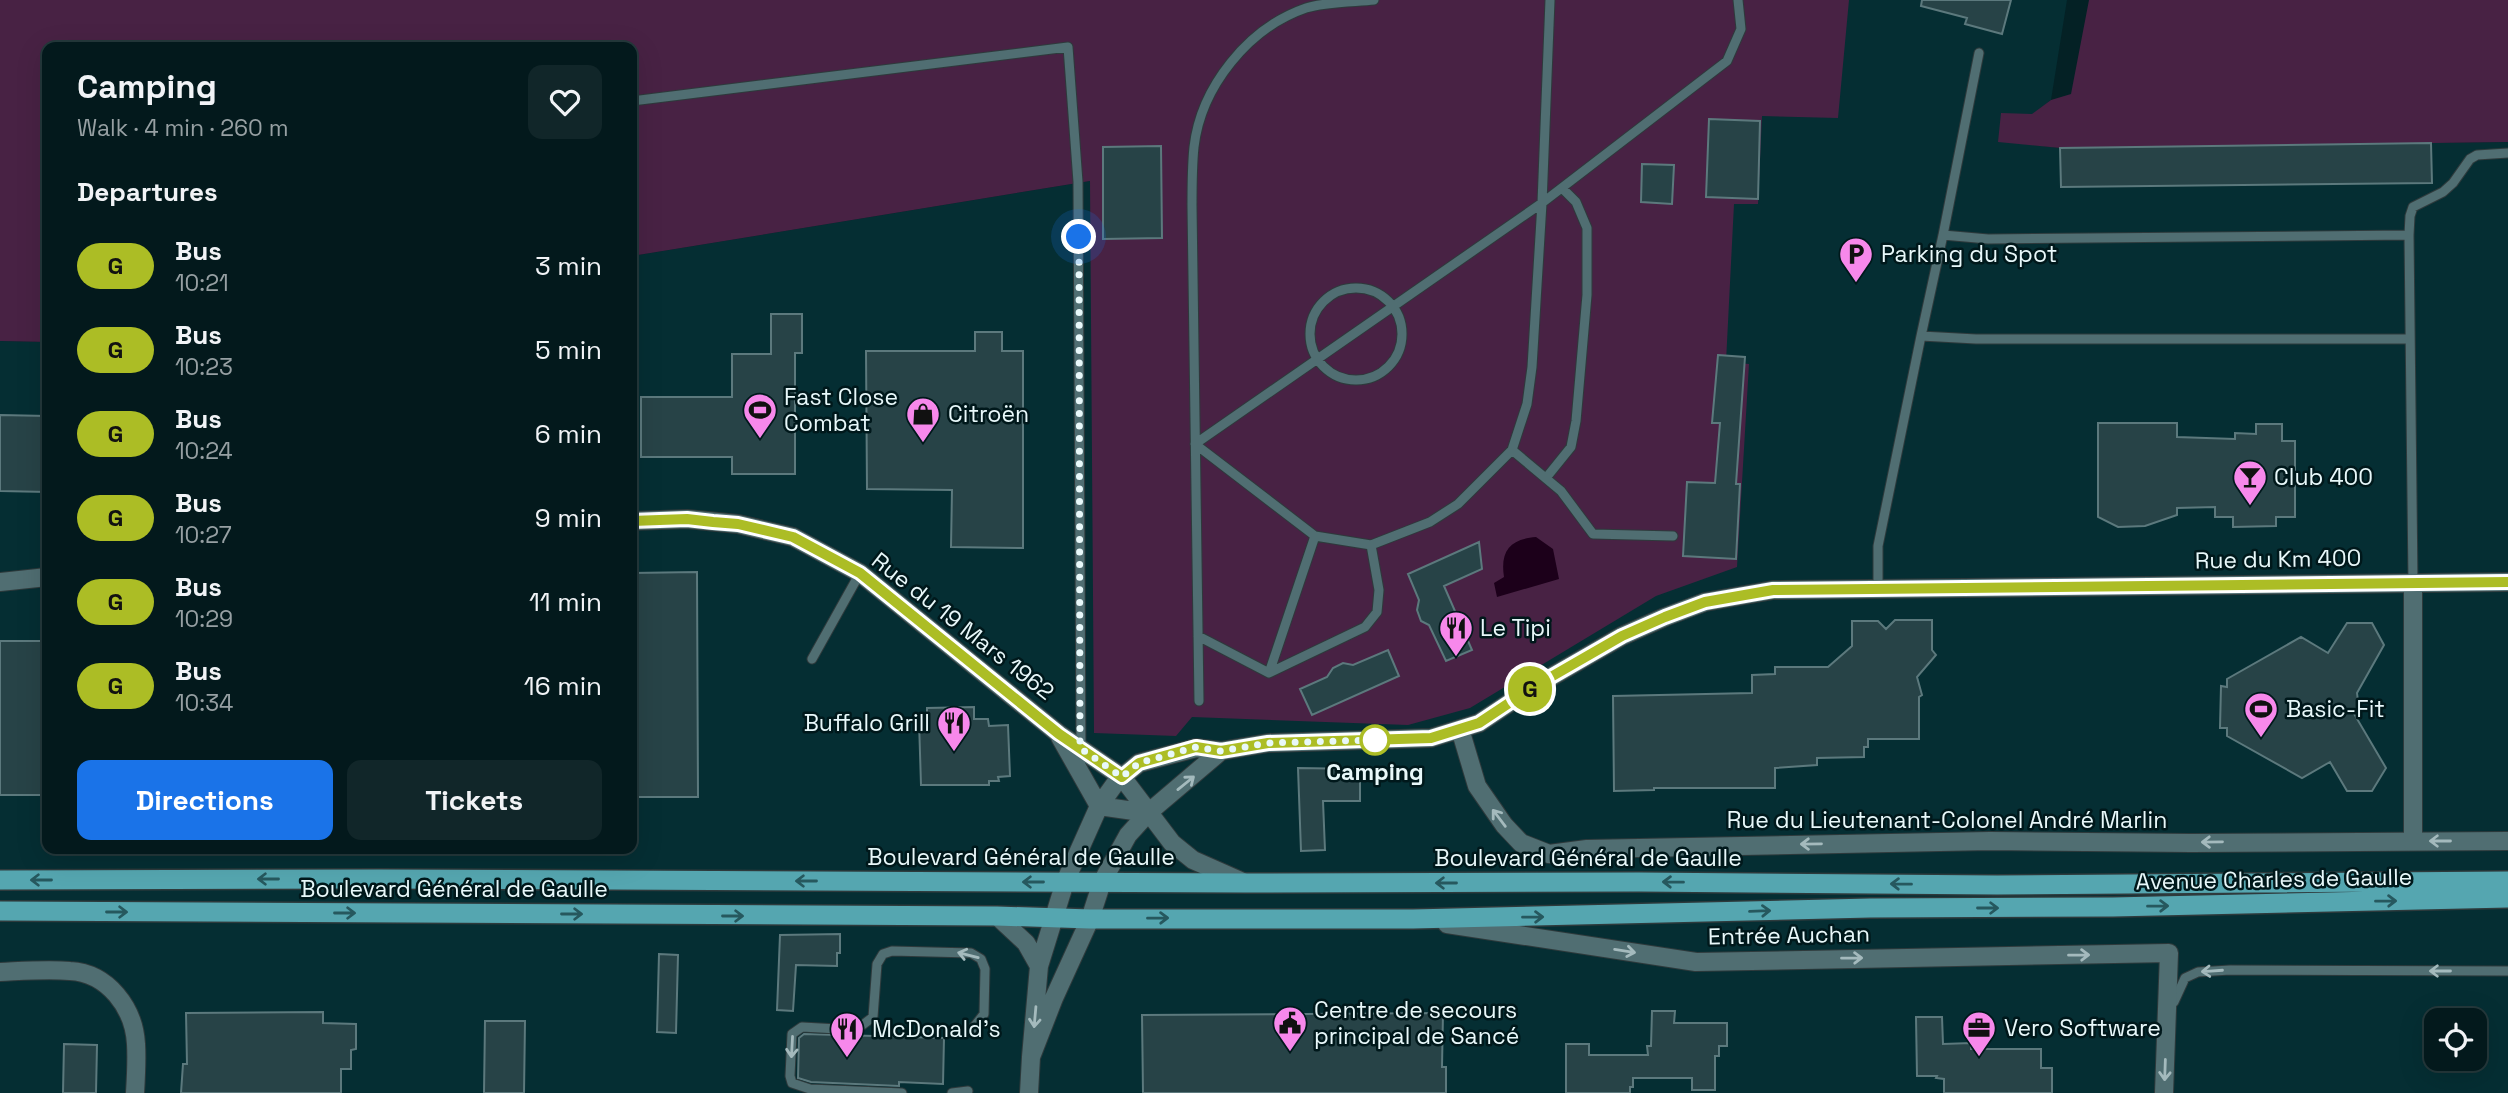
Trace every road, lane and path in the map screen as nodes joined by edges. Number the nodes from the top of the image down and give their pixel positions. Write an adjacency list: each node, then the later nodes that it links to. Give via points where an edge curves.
1 (1374, 0): 15 (lane, via 1307,8 1267,27 1226,67 1205,106 1194,145 1192,206)
2 (1550, 0): 8 (lane)
3 (1738, 0): 7 (lane, via 1741,29 1727,61)
4 (1979, 53): 10 (lane)
5 (637, 100): 34 (lane, via 1068,47 1079,182)
6 (2508, 153): 9 (lane, via 2470,159 2443,192 2413,207)
7 (1562, 188): 8 (lane); 17 (lane, via 1576,202 1587,228 1587,295 1576,421 1570,447)
8 (1542, 203): 11 (lane); 16 (lane, via 1528,404)
9 (2409, 234): 10 (lane, via 1988,239); 13 (lane)
10 (1943, 235): 12 (lane)
11 (1394, 307): 14 (lane); 14 (lane, via 1367,289 1341,290 1330,296 1320,305 1310,332); 14 (lane, via 1400,320 1400,348 1384,370 1347,379)
12 (1921, 336): 13 (lane); 27 (lane, via 1878,546)
13 (2409, 339): 26 (lane)
14 (1318, 359): 15 (lane)
15 (1195, 444): 19 (lane); 28 (lane)
16 (1512, 450): 17 (lane); 21 (lane, via 1458,504 1430,522)
17 (1546, 478): 20 (lane, via 1593,534)
18 (637, 521): 22 (street, Rue du 19 Mars 1962, via 738,524 793,537)
19 (1315, 536): 21 (lane); 30 (lane)
20 (1673, 536)
21 (1371, 545): 30 (lane, via 1379,590 1377,612 1365,628)
22 (860, 573): 29 (lane); 33 (street, Rue du 19 Mars 1962)
23 (42, 578): 24 (street)
24 (0, 582)
25 (2508, 582): 26 (street, Rue du Km 400)
26 (2413, 583): 27 (street, Rue du Km 400); 39 (street)
27 (1878, 589): 32 (street, Rue du Km 400, via 1773,590 1705,602 1622,636 1479,723)
28 (1198, 636): 30 (lane); 31 (lane)
29 (812, 659)
30 (1269, 673)
31 (1199, 701)
32 (1460, 729): 35 (street, Rue du Km 400, via 1431,738 1268,743); 39 (street, Rue du Lieutenant-Colonel André Marlin, one-way to 32, via 1976,841 1587,849 1549,854 1521,843 1504,825 1477,786)
33 (1059, 734): 34 (street, Rue du 19 Mars 1962); 37 (street, Rue du 19 Mars 1962)
34 (1080, 748): 36 (street, Rue du 19 Mars 1962)
35 (1221, 751): 36 (street, Rue du Km 400, via 1196,747 1139,763); 38 (street, one-way to 35)
36 (1122, 777): 37 (street); 38 (street, Rue du 19 Mars 1962)
37 (1099, 806): 38 (street); 43 (street)
38 (1148, 813): 44 (street, via 1128,835); 45 (street, Rue du 19 Mars 1962, via 1193,860)
39 (2413, 841): 40 (street, Rue du Lieutenant-Colonel André Marlin, one-way to 39)
40 (2508, 841)
41 (0, 880): 43 (main road, Boulevard Général de Gaulle, one-way to 41)
42 (2508, 881): 46 (main road, Avenue Charles de Gaulle)
43 (1065, 882): 44 (main road, Boulevard Général de Gaulle); 51 (street)
44 (1102, 882): 45 (main road, Boulevard Général de Gaulle); 52 (street)
45 (1245, 883): 46 (main road, Boulevard Général de Gaulle, one-way to 45)
46 (2043, 885)
47 (2508, 898): 48 (main road, Avenue Charles de Gaulle, one-way to 47)
48 (2041, 908): 53 (main road, Boulevard Général de Gaulle, one-way to 48)
49 (0, 911): 50 (main road, Boulevard Général de Gaulle, one-way to 50)
50 (997, 916): 51 (main road, Boulevard Général de Gaulle); 54 (street, via 1026,943)
51 (1054, 919): 52 (main road, Boulevard Général de Gaulle); 54 (street)
52 (1090, 919): 53 (main road, Boulevard Général de Gaulle, one-way to 53); 59 (street)
53 (1412, 919): 57 (street, Entrée Auchan, one-way to 57, via 1696,962 2169,953)
54 (1040, 966): 59 (street, one-way to 59)
55 (2508, 971): 57 (lane, one-way to 57, via 2197,972 2181,983)
56 (0, 972): 61 (street, via 72,971 98,978 119,995 136,1042)
57 (2166, 1027): 65 (street, one-way to 65)
58 (970, 1032): 62 (lane, one-way to 62, via 984,1014 981,959 971,953 892,951 883,954 877,964 873,1017 856,1030 802,1027 792,1034 792,1083 810,1089)
59 (1031, 1057): 64 (street)
60 (968, 1091): 63 (lane)
61 (135, 1093)
62 (902, 1093)
63 (952, 1093)
64 (1029, 1093)
65 (2164, 1093)

